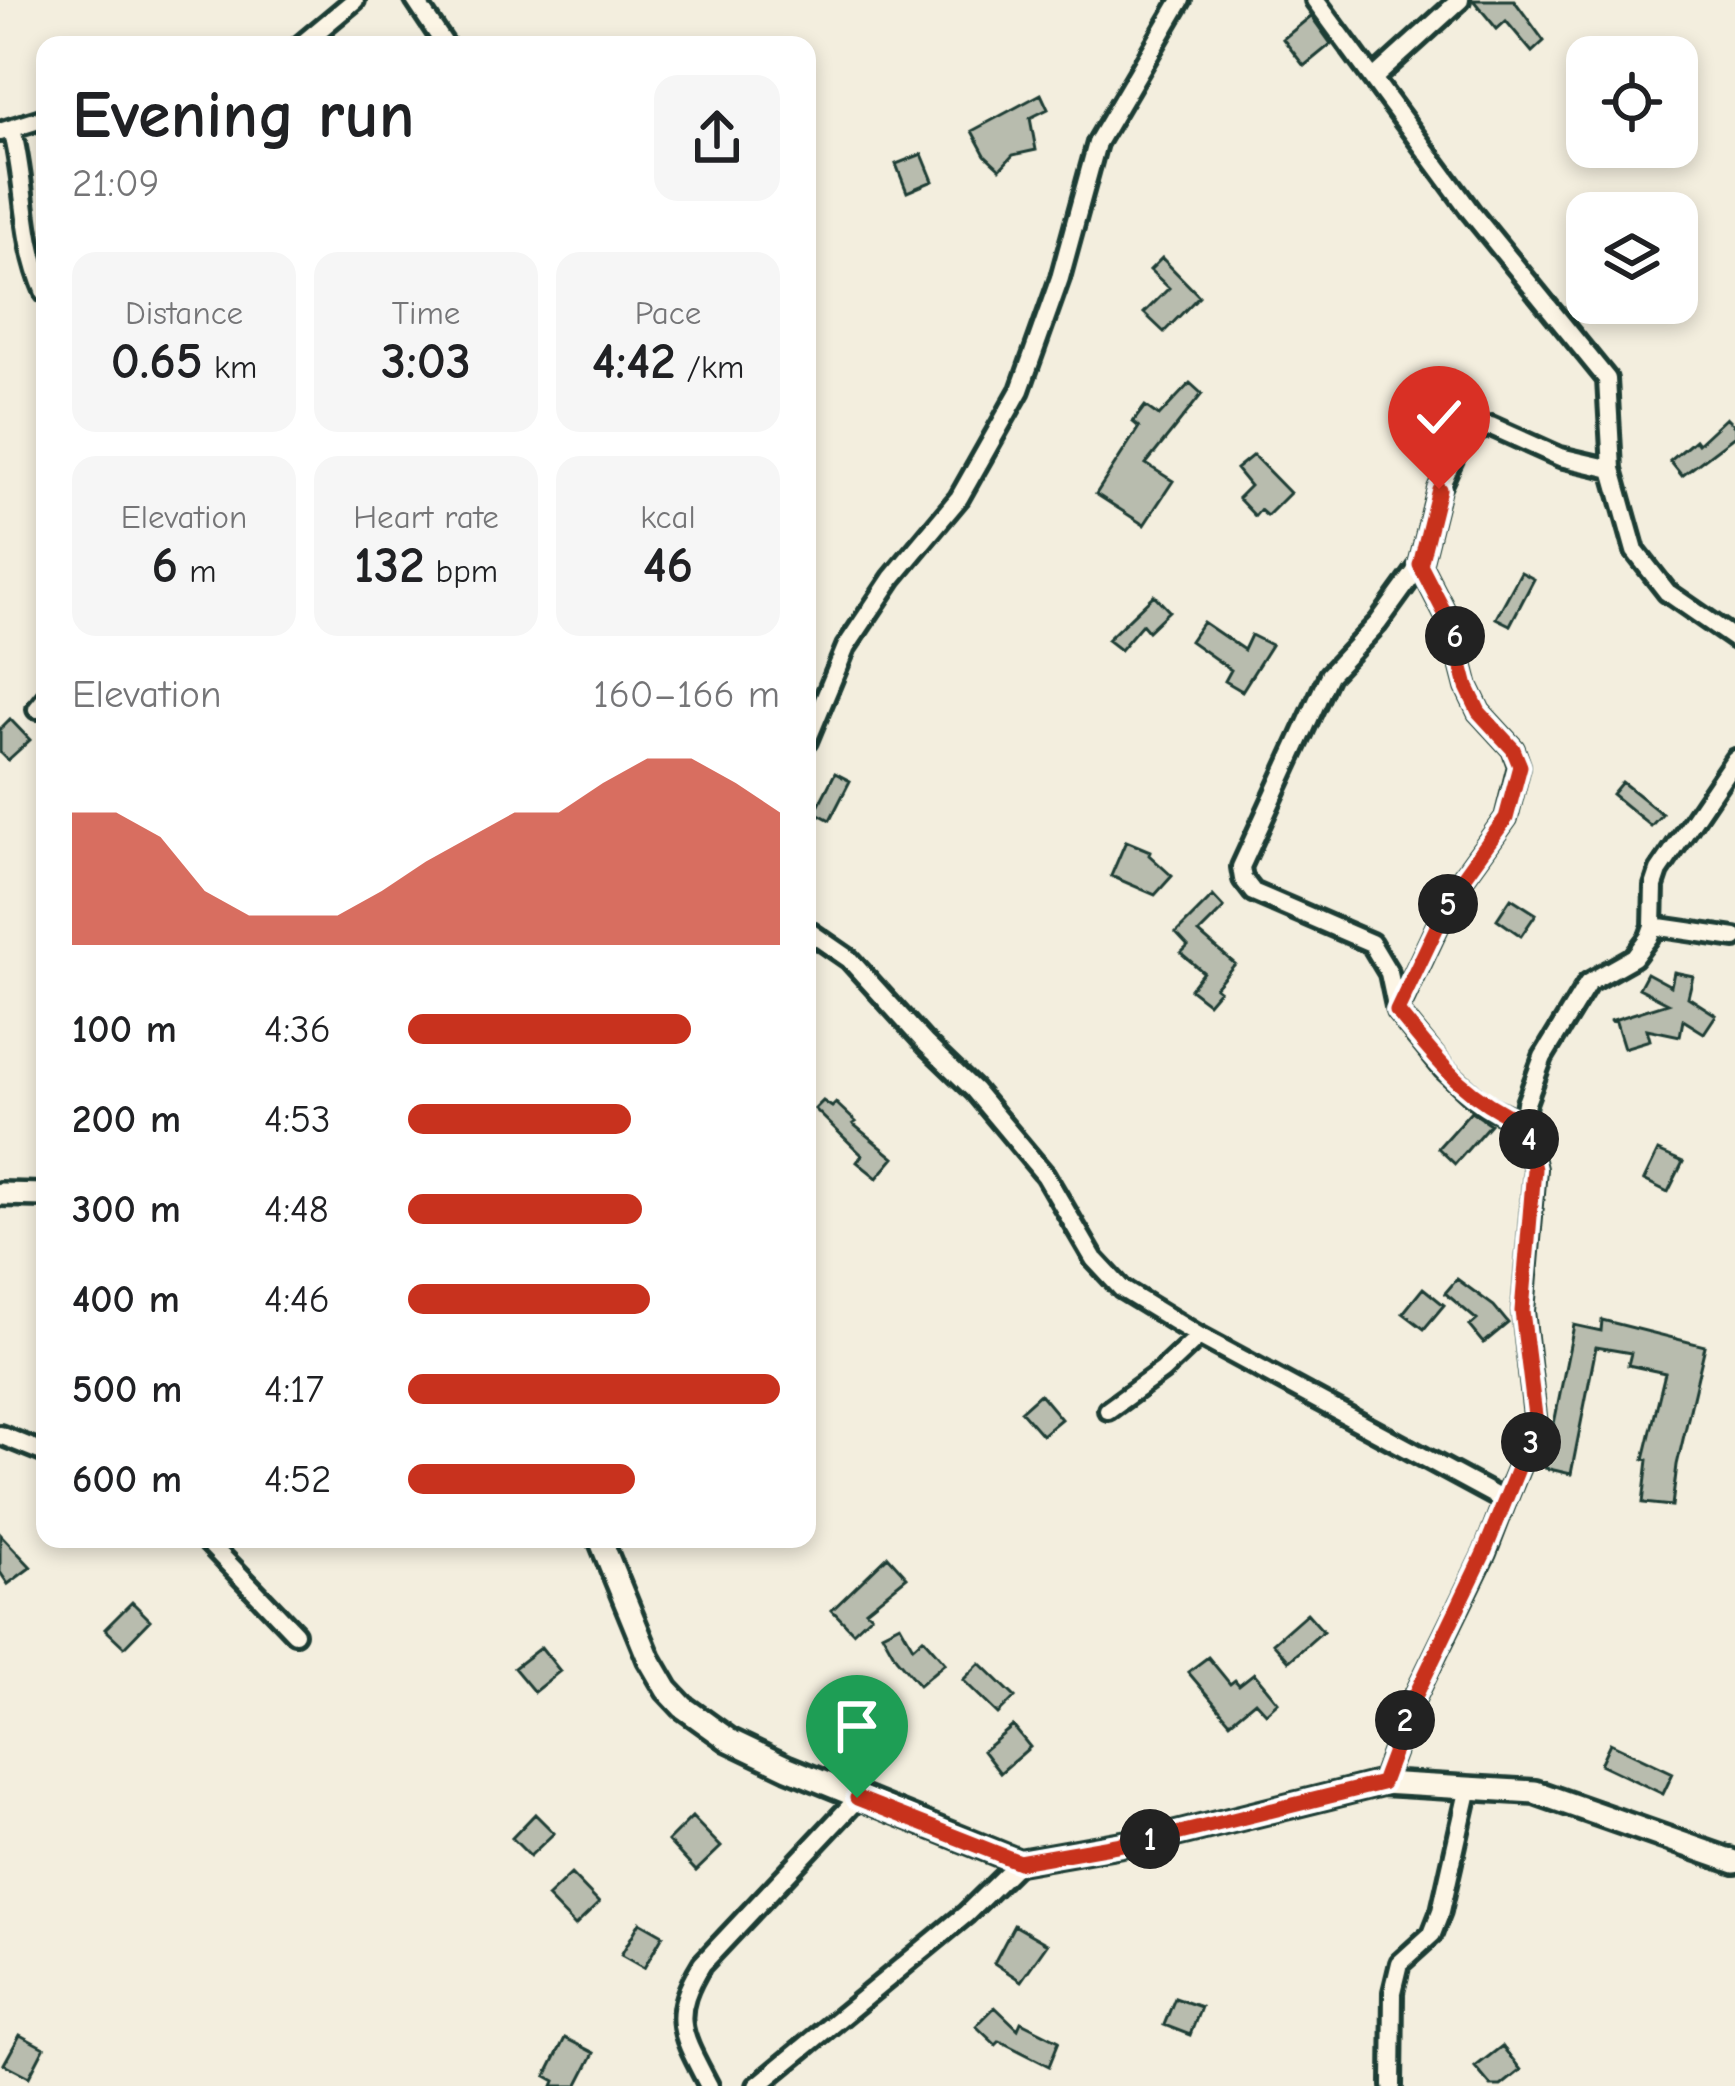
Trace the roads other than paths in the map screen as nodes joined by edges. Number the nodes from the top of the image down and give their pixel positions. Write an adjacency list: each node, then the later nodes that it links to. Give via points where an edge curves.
1 (355, 0): 6 (street)
2 (416, 0): 7 (street)
3 (1181, 0): 15 (street, via 1097,143 1020,390 959,498 846,647)
4 (1315, 0): 8 (street)
5 (1460, 0): 8 (street)
6 (312, 36)
7 (439, 36)
8 (1375, 77): 12 (street, via 1607,379)
9 (36, 121): 10 (street)
10 (6, 130): 11 (street, via 22,167)
11 (36, 271)
12 (1612, 469): 13 (street, via 1560,457 1491,426 1475,431 1439,489); 14 (street, via 1635,551 1666,592)
13 (1420, 565): 20 (street, via 1451,625 1479,712 1520,766 1506,818 1455,889); 20 (street, via 1329,675 1241,867 1253,892 1371,943 1389,973)
14 (1735, 639)
15 (816, 719)
16 (1735, 759): 17 (street, via 1659,871)
17 (1654, 926): 19 (street); 21 (street, via 1634,957 1588,983 1575,1002 1543,1057)
18 (816, 936): 24 (street, via 848,958 974,1090 1045,1175 1094,1259 1122,1289)
19 (1735, 938)
20 (1397, 1011): 21 (street, via 1482,1104)
21 (1523, 1123): 28 (street, via 1534,1169 1522,1311 1536,1424)
22 (0, 1194): 23 (street)
23 (36, 1195)
24 (1199, 1336): 25 (street); 28 (street)
25 (1108, 1410)
26 (0, 1436): 27 (street)
27 (36, 1450)
28 (1505, 1501): 32 (street)
29 (214, 1548): 31 (street)
30 (604, 1548): 34 (street, via 650,1659 683,1707 729,1740)
31 (295, 1633)
32 (1382, 1783): 33 (street); 35 (street, via 1168,1836)
33 (1469, 1787): 36 (street, via 1535,1792); 40 (street, via 1442,1911 1432,1934 1400,1963)
34 (857, 1798): 35 (street); 38 (street, via 690,1984 681,2033)
35 (1019, 1862): 37 (street)
36 (1735, 1862)
37 (777, 2080): 39 (street)
38 (709, 2086)
39 (757, 2086)
40 (1392, 2086)

